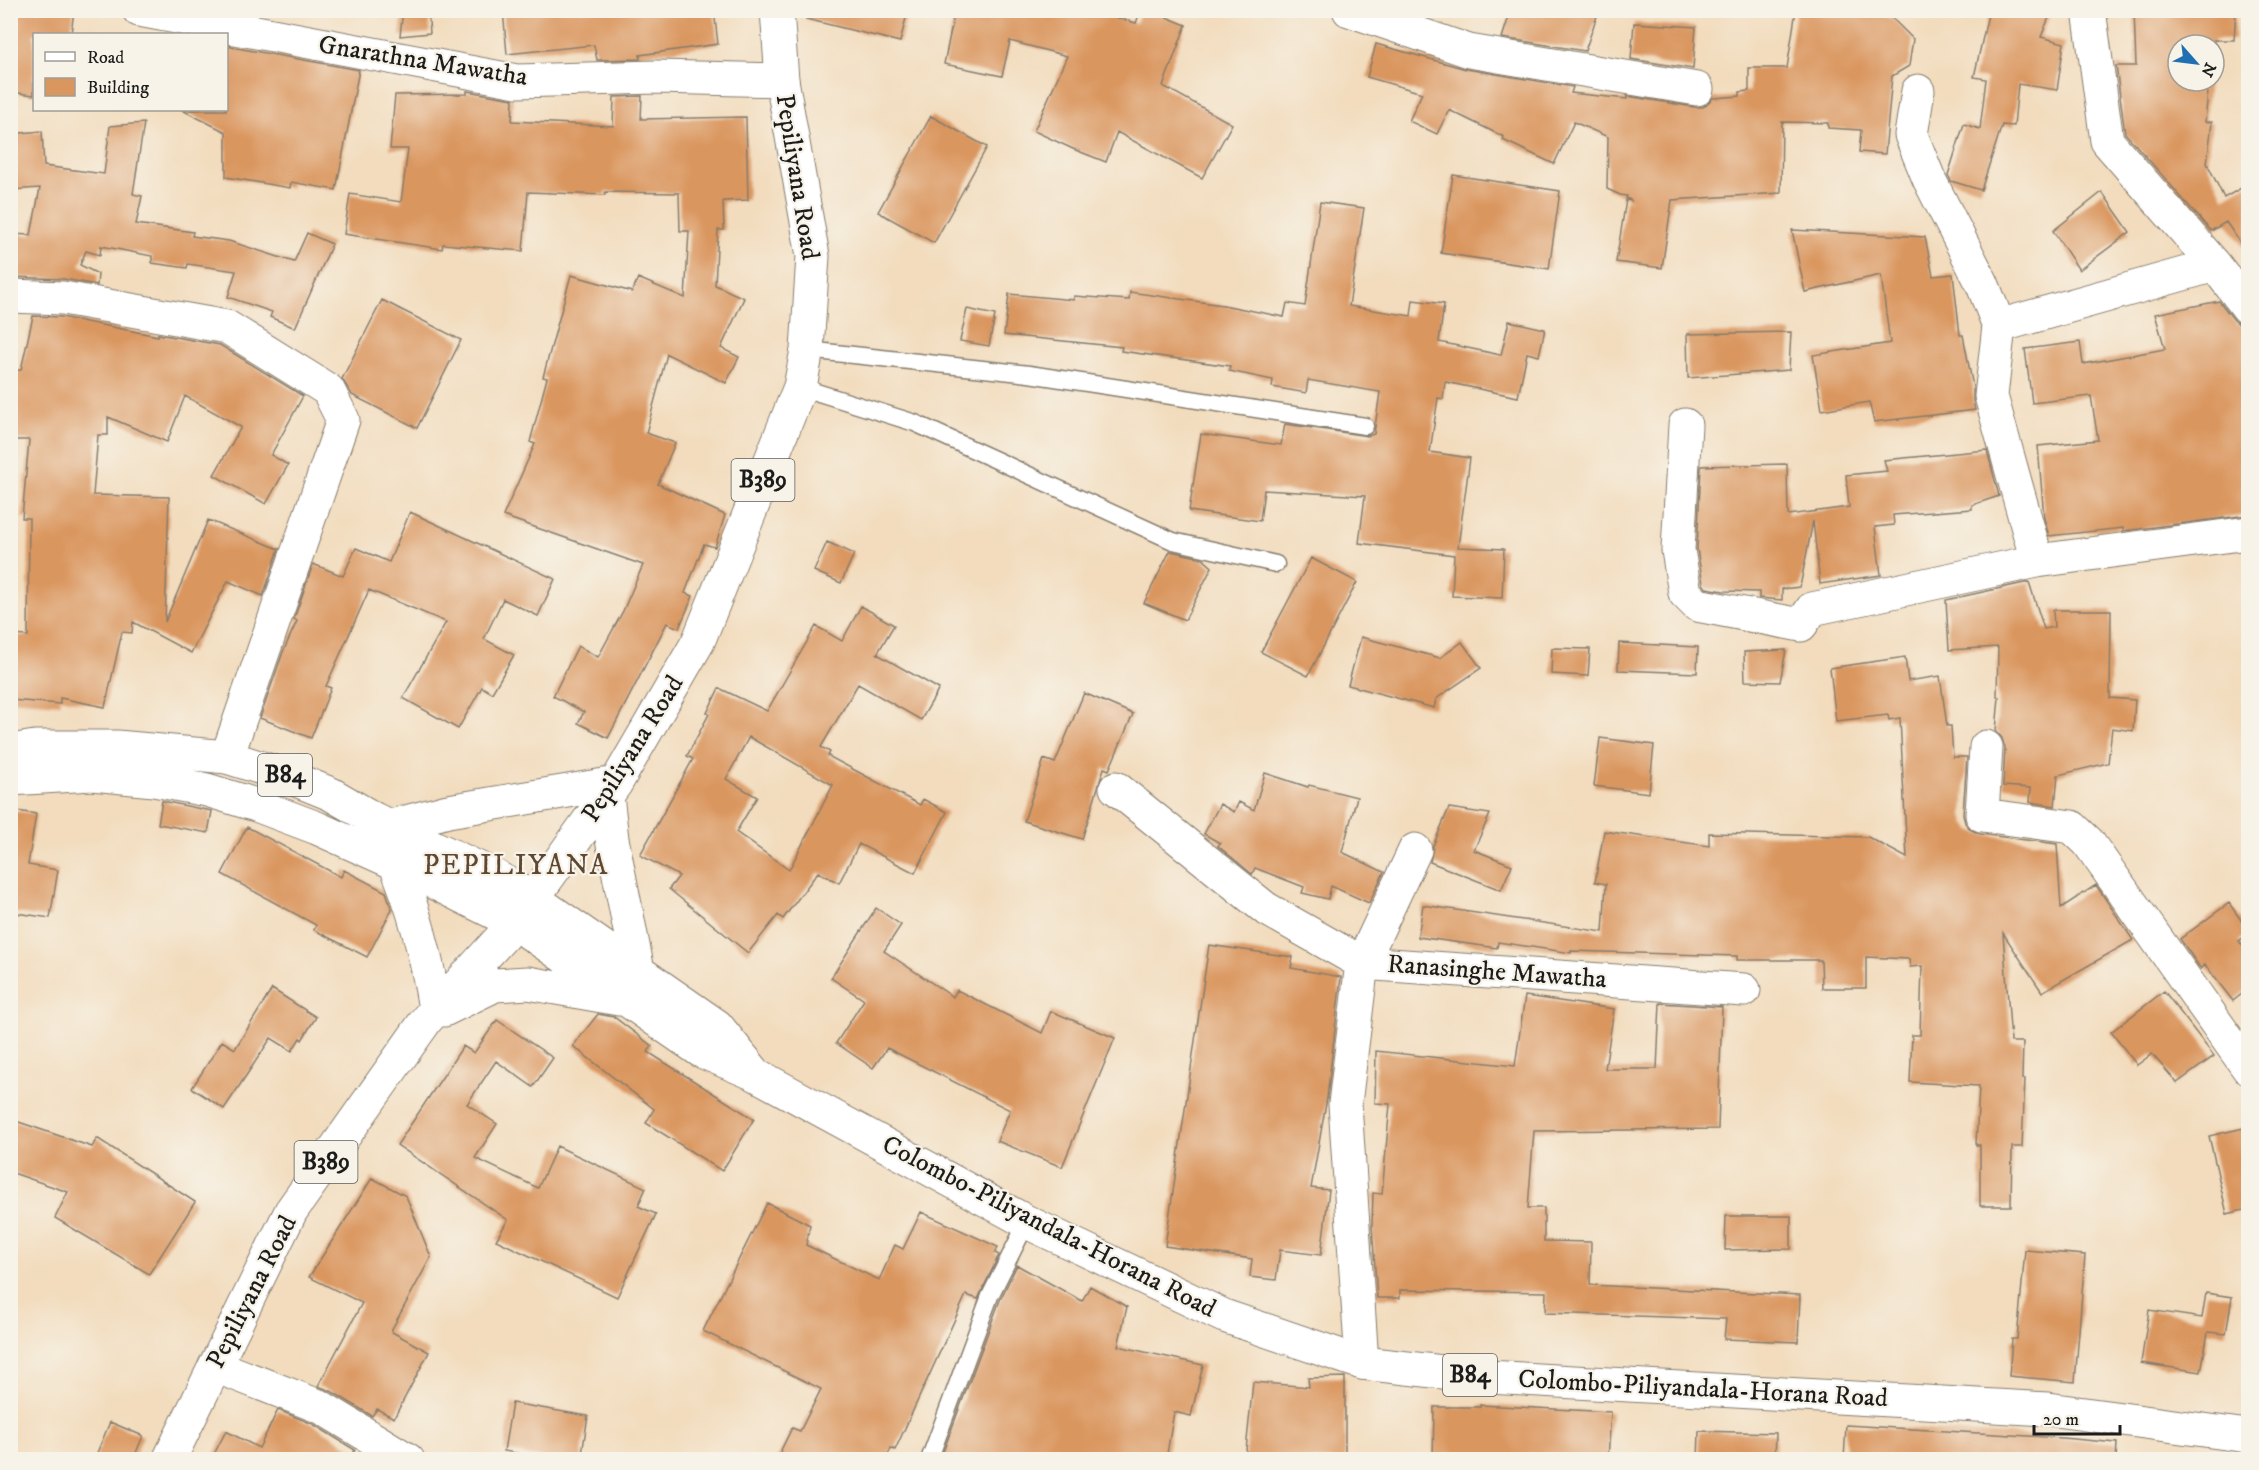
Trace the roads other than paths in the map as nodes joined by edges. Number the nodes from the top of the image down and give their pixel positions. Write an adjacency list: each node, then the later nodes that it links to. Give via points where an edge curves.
1 (139, 10): 5 (street, Gnarathna Mawatha, via 517,81 657,77)
2 (777, 10): 5 (street, Pepiliyana Road / B389)
3 (1349, 10): 6 (street, via 1469,51)
4 (2090, 10): 8 (street, via 2107,141)
5 (783, 80): 12 (street, Pepiliyana Road / B389, via 813,256)
6 (1697, 89)
7 (1918, 91): 11 (street, via 1911,135 1929,179 1983,283)
8 (2215, 265): 10 (street); 11 (street)
9 (10, 296): 21 (street, via 63,298 227,327 328,390 343,420)
10 (2248, 308)
11 (1999, 326): 17 (street, via 1991,396)
12 (807, 350): 13 (street, Pepiliyana Road / B389); 15 (lane, via 1029,374)
13 (800, 387): 18 (lane, via 915,423 1173,541); 24 (street, Pepiliyana Road / B389, via 698,642)
14 (1685, 425): 17 (street, via 1678,550 1685,593 1698,604 1801,625 1812,609)
15 (1365, 426)
16 (2248, 533): 17 (street)
17 (2037, 561)
18 (1276, 564)
19 (1986, 747): 33 (street, via 1982,814 2072,827 2088,842)
20 (10, 751): 21 (street, Colombo-Piliyandala-Horana Road / B84, via 35,747 117,747)
21 (227, 757): 25 (street, Colombo-Piliyandala-Horana Road / B84, via 331,794)
22 (10, 779): 27 (street, Colombo-Piliyandala-Horana Road / B84, via 92,774 207,790 306,824)
23 (1116, 788): 29 (street, via 1265,908)
24 (612, 789): 25 (street, via 447,811); 28 (street, Pepiliyana Road / B389); 30 (street, via 612,839)
25 (391, 826): 28 (street, Colombo-Piliyandala-Horana Road / B84, via 493,875)
26 (1415, 850): 29 (street)
27 (395, 863): 28 (street, Colombo-Piliyandala-Horana Road / B84); 32 (street, via 411,902 428,966)
28 (524, 911): 30 (street, Colombo-Piliyandala-Horana Road / B84); 32 (street, Pepiliyana Road / B389)
29 (1362, 963): 31 (street, Ranasinghe Mawatha); 35 (street, Ranasinghe Mawatha, via 1345,1104)
30 (634, 986): 32 (street, via 495,985); 34 (street, Colombo-Piliyandala-Horana Road / B84, via 701,1051 755,1074)
31 (1744, 990)
32 (431, 1014): 36 (street, Pepiliyana Road / B389, via 291,1211)
33 (2248, 1068)
34 (1027, 1222): 35 (street, Colombo-Piliyandala-Horana Road / B84, via 1224,1316); 40 (lane, via 990,1296)
35 (1362, 1363): 37 (street, Colombo-Piliyandala-Horana Road / B84, via 1488,1377 2048,1408)
36 (215, 1366): 38 (street, Pepiliyana Road / B389); 39 (street, via 321,1407)
37 (2248, 1436)
38 (169, 1460)
39 (408, 1460)
40 (929, 1460)

